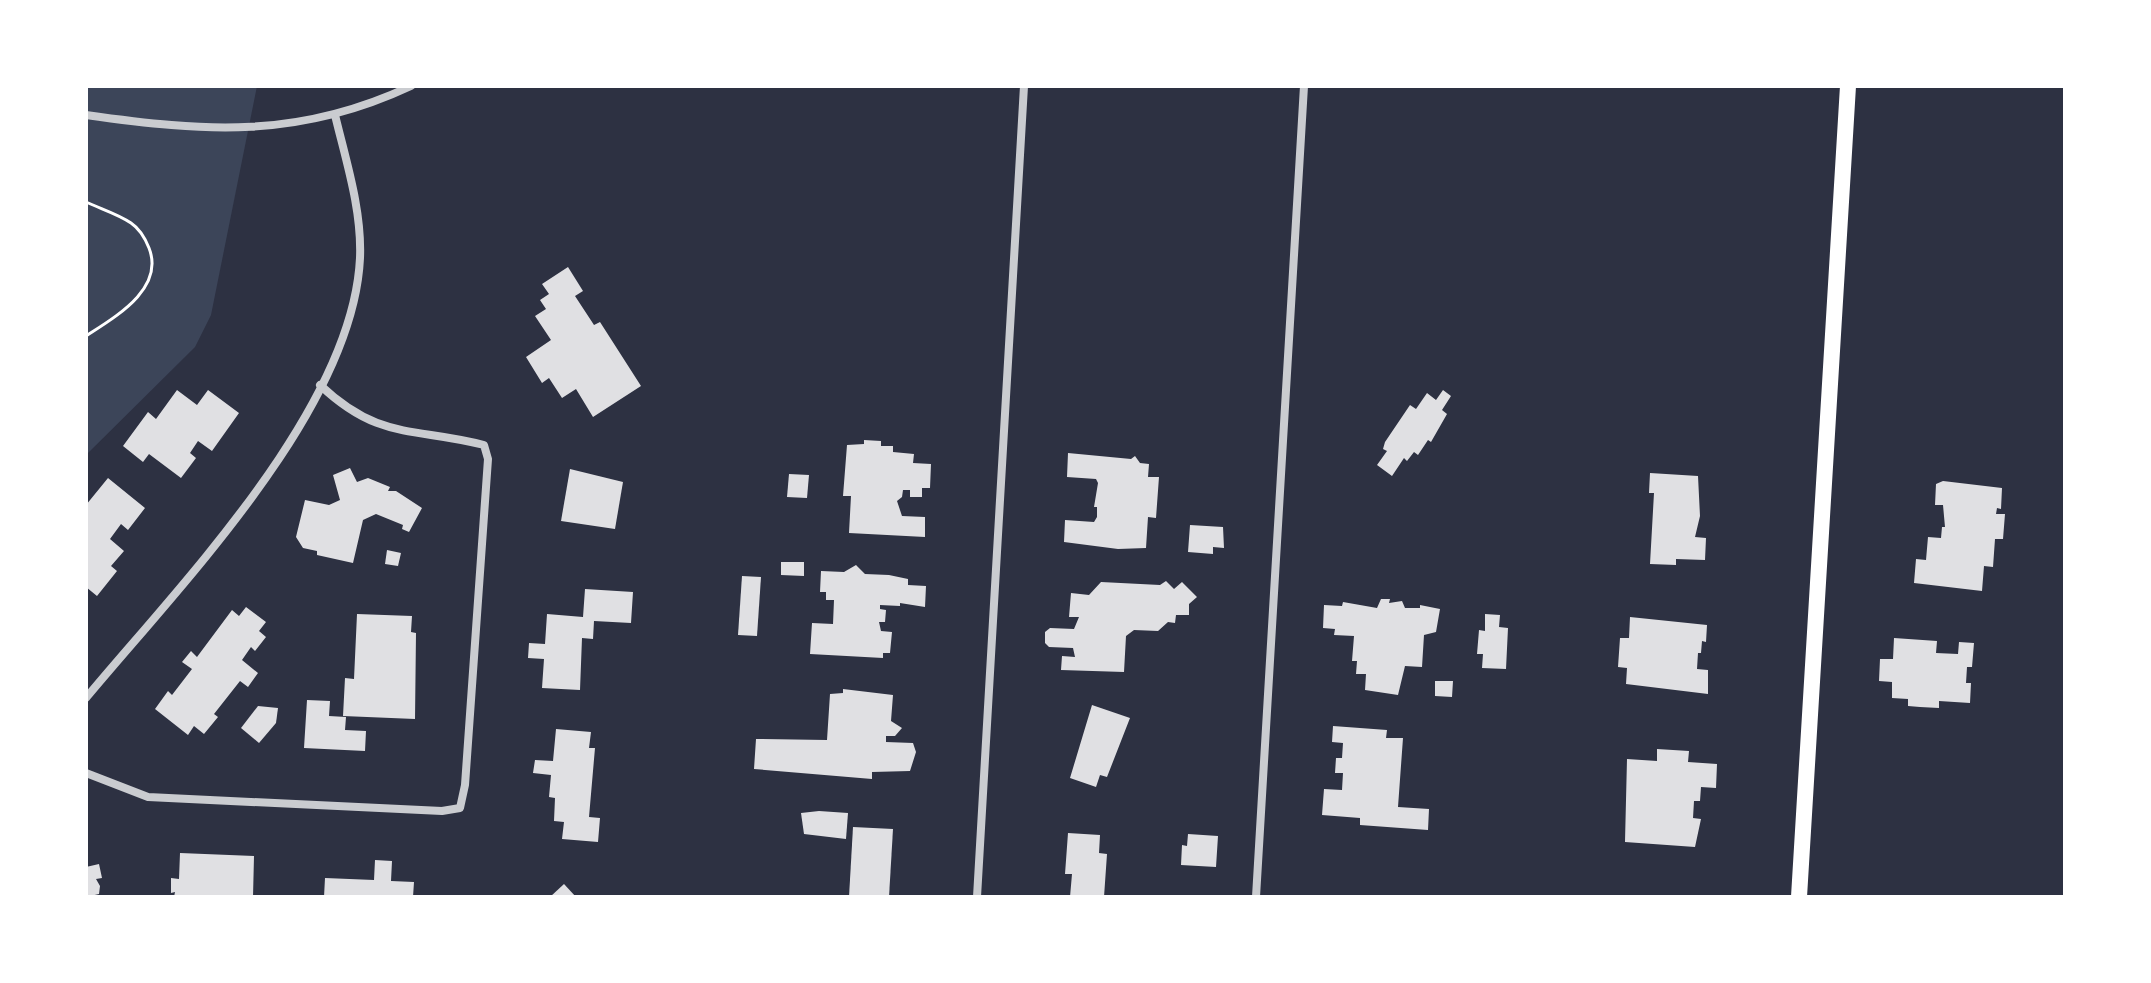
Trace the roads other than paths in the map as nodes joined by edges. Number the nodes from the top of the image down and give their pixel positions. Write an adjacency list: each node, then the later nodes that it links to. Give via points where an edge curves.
1 (411, 86): 6 (street)
2 (1024, 86): 10 (street)
3 (1304, 86): 11 (street)
4 (1848, 86): 12 (main road)
5 (86, 115): 6 (street, via 260,128)
6 (335, 115): 7 (street, via 359,217 360,257 345,339)
7 (320, 385): 8 (street, via 289,442 214,543); 9 (street, via 340,404 374,423 411,435 484,445 487,474 460,808 148,797)
8 (86, 698)
9 (86, 773)
10 (977, 897)
11 (1256, 897)
12 (1799, 897)

